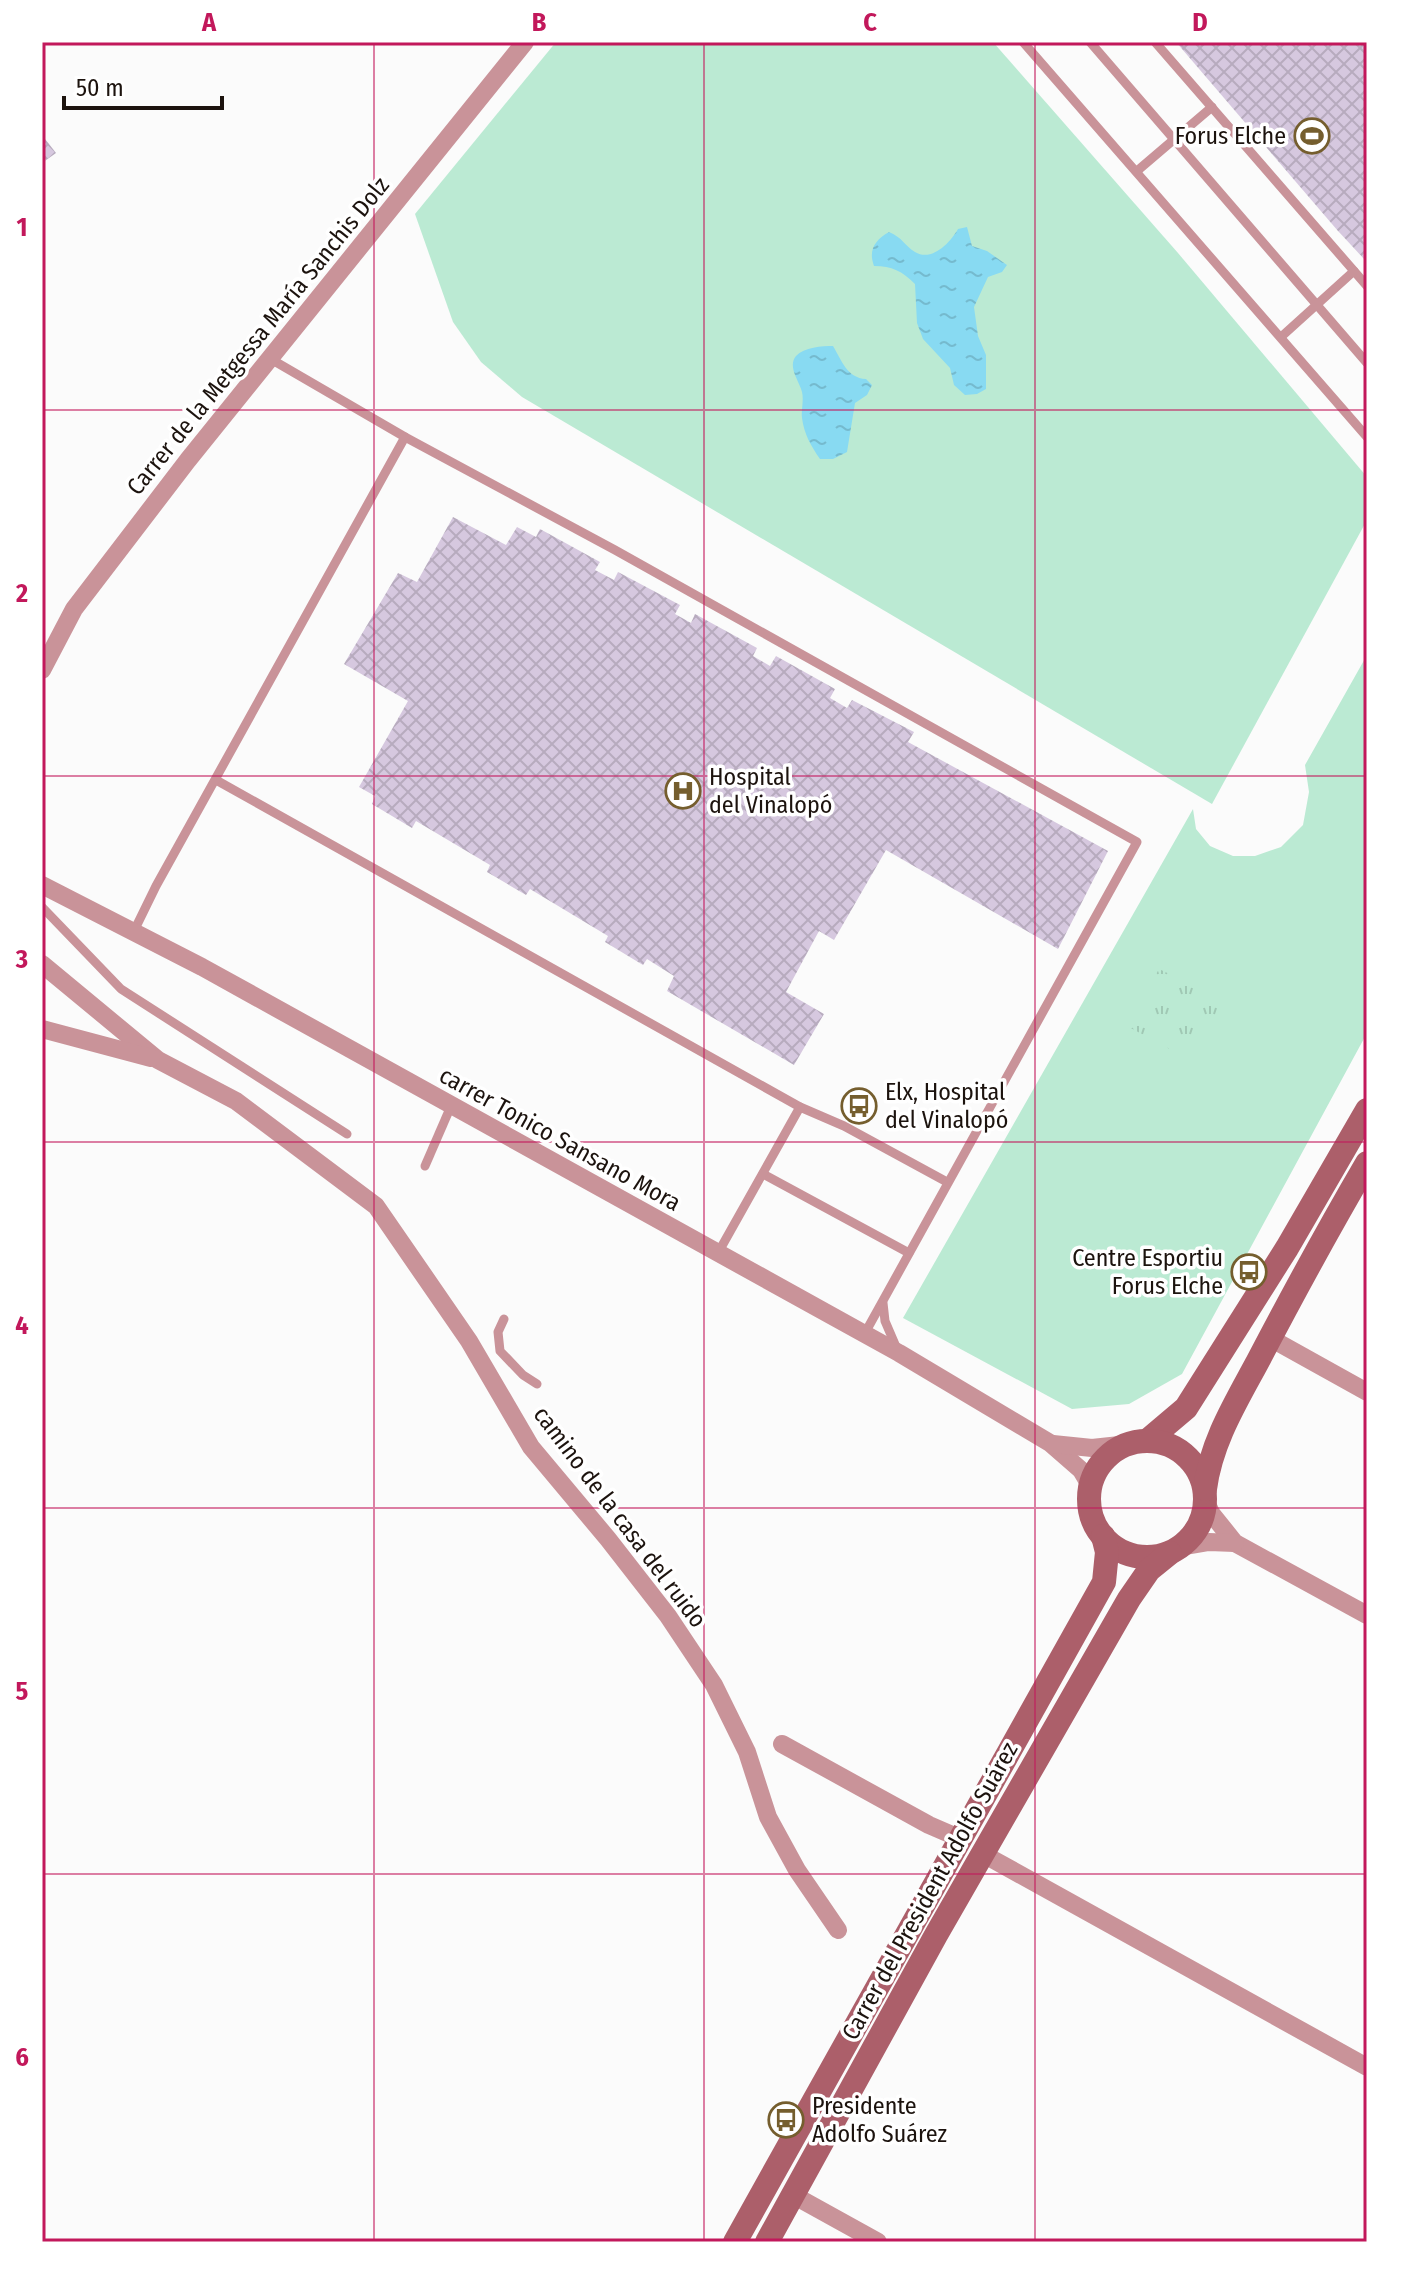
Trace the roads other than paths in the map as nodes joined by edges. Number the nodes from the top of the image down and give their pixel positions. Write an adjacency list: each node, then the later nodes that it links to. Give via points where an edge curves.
1 (525, 42): 12 (street, Carrer de la Metgessa María Sanchis Dolz)
2 (1023, 42): 7 (lane)
3 (1090, 42): 6 (lane)
4 (1155, 42): 5 (lane)
5 (1212, 107): 6 (lane); 8 (lane)
6 (1174, 140): 7 (lane); 10 (lane)
7 (1137, 171): 11 (lane)
8 (1354, 271): 9 (lane); 10 (lane)
9 (1367, 286)
10 (1317, 305): 11 (lane); 13 (lane)
11 (1281, 337): 15 (lane)
12 (269, 358): 14 (lane); 16 (street, Carrer de la Metgessa María Sanchis Dolz, via 74,609)
13 (1367, 363)
14 (405, 437): 17 (lane); 31 (lane, via 1137,842)
15 (1367, 437)
16 (42, 670)
17 (216, 780): 20 (lane); 25 (lane)
18 (42, 885): 20 (street, carrer Tonico Sansano Mora)
19 (42, 907): 27 (lane, via 121,989)
20 (134, 931): 24 (street, carrer Tonico Sansano Mora)
21 (42, 964): 23 (street)
22 (42, 1029): 23 (street)
23 (158, 1060): 52 (street, camino de la casa del ruido, via 236,1101 376,1206 469,1341 531,1447 659,1605 714,1685 747,1752 768,1817)
24 (451, 1106): 28 (lane); 32 (street, carrer Tonico Sansano Mora)
25 (800, 1107): 30 (lane); 31 (lane)
26 (1367, 1110): 42 (main road, via 1186,1408)
27 (347, 1134)
28 (425, 1166)
29 (1366, 1168): 37 (main road)
30 (763, 1174): 32 (lane); 33 (lane)
31 (947, 1182): 33 (lane)
32 (718, 1253): 36 (street, carrer Tonico Sansano Mora)
33 (909, 1253): 34 (lane)
34 (883, 1303): 36 (lane); 38 (lane)
35 (504, 1319): 39 (lane, via 498,1332 500,1351)
36 (865, 1333): 38 (street, carrer Tonico Sansano Mora)
37 (1270, 1338): 40 (street); 44 (main road, via 1221,1431)
38 (899, 1353): 41 (street, carrer Tonico Sansano Mora)
39 (537, 1384)
40 (1367, 1392)
41 (1050, 1443): 42 (street, carrer Tonico Sansano Mora, via 1092,1448); 43 (street, carrer Tonico Sansano Mora, via 1081,1470)
42 (1138, 1443): 43 (main road, via 1116,1449 1102,1462); 44 (main road, via 1171,1446 1187,1456)
43 (1091, 1487): 45 (main road, via 1092,1516)
44 (1205, 1494): 46 (street, via 1211,1513); 47 (main road, via 1198,1527)
45 (1103, 1536): 47 (main road, via 1132,1555 1151,1557); 50 (main road, Carrer del President Adolfo Suárez, via 1104,1582)
46 (1235, 1543): 47 (street, via 1209,1542); 48 (street)
47 (1175, 1550): 51 (main road, Carrer del President Adolfo Suárez, via 1139,1583)
48 (1367, 1615)
49 (782, 1744): 50 (street)
50 (959, 1838): 55 (main road, Carrer del President Adolfo Suárez)
51 (983, 1854): 53 (street); 54 (main road, Carrer del President Adolfo Suárez)
52 (838, 1930)
53 (1367, 2067)
54 (793, 2195): 56 (main road, Carrer del President Adolfo Suárez); 57 (street)
55 (735, 2242)
56 (767, 2242)
57 (878, 2242)

